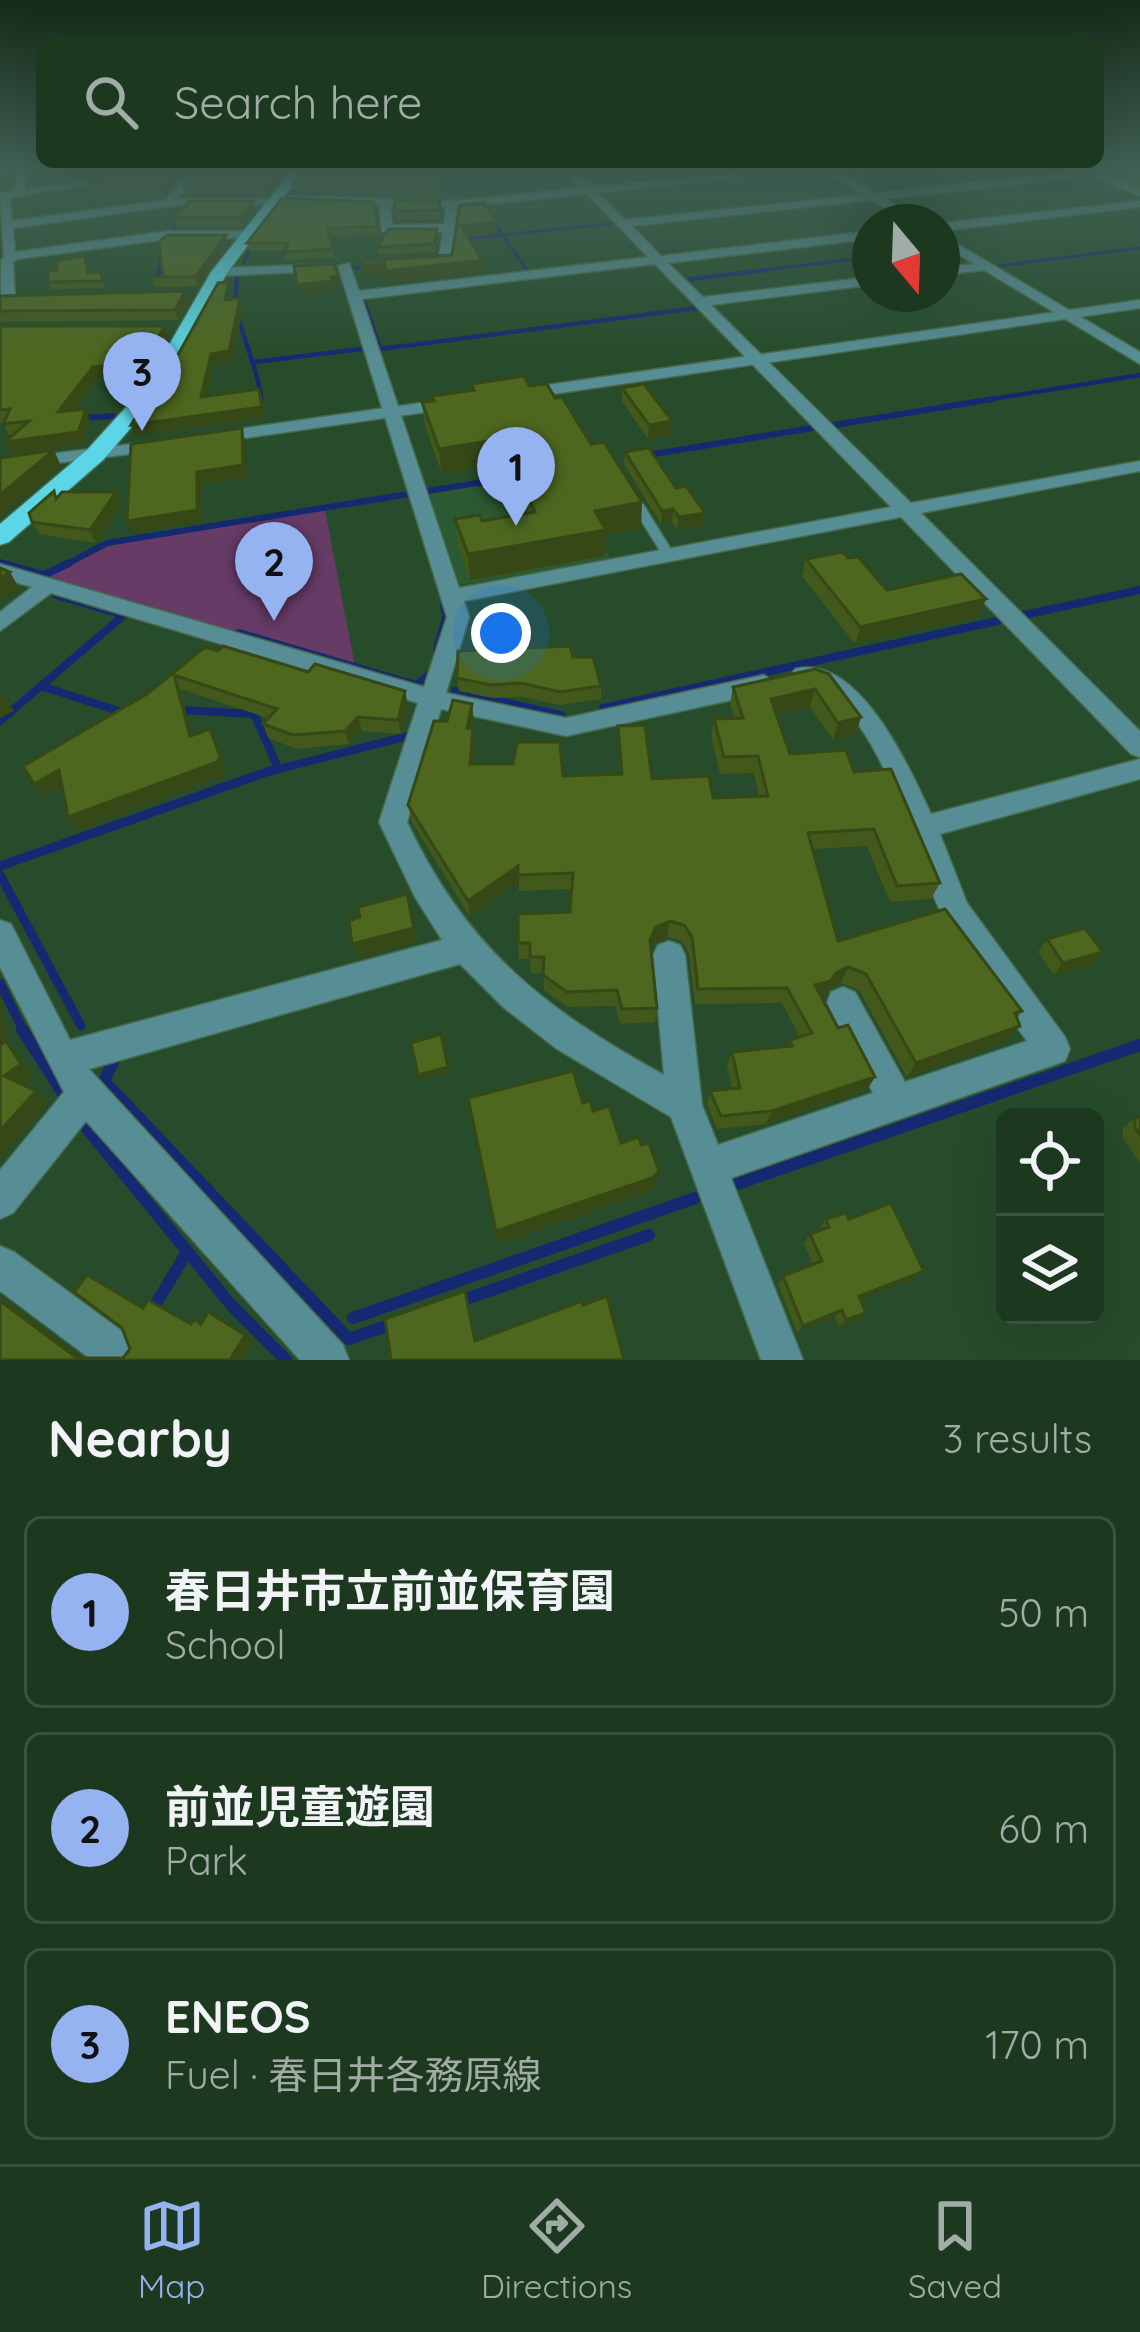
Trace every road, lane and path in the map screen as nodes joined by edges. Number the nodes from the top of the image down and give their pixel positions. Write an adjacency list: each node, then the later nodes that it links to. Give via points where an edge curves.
1 (4, 232): 9 (street)
2 (250, 232): 6 (main road)
3 (409, 232): 4 (street, via 406,255 445,260)
4 (446, 232)
5 (631, 232): 10 (street)
6 (248, 235): 9 (street, via 169,235); 13 (main road)
7 (852, 237): 10 (street)
8 (960, 249): 11 (street)
9 (14, 256): 19 (street, via 7,260)
10 (659, 260): 17 (street); 20 (street)
11 (986, 266): 12 (street); 22 (street)
12 (960, 270)
13 (219, 272): 15 (main road); 17 (street, via 354,265)
14 (852, 282): 20 (street)
15 (206, 293): 16 (street); 28 (main road, via 177,329 155,388)
16 (185, 294)
17 (356, 296): 27 (street)
18 (33, 298): 19 (street)
19 (5, 300)
20 (700, 302): 23 (street)
21 (1140, 304): 22 (street)
22 (1067, 315): 23 (street); 24 (street)
23 (757, 359): 25 (street); 32 (street)
24 (1140, 359)
25 (506, 395)
26 (484, 399): 27 (street)
27 (392, 412): 28 (street); 37 (street)
28 (95, 455): 29 (street); 33 (main road)
29 (0, 465)
30 (1140, 466): 32 (street)
31 (624, 482): 34 (lane)
32 (904, 509): 34 (street); 40 (street)
33 (0, 537)
34 (668, 554): 37 (street)
35 (0, 571): 36 (street)
36 (48, 585): 38 (street); 39 (street)
37 (453, 596): 39 (street, via 458,617)
38 (0, 624)
39 (435, 699): 42 (street, via 566,727 812,673 835,681 886,750); 44 (street, via 393,822)
40 (1140, 747)
41 (1140, 769): 42 (street)
42 (924, 827): 49 (street, via 954,911 1053,1049)
43 (3, 948): 47 (street)
44 (466, 948): 47 (street); 50 (street, via 615,1069)
45 (670, 955): 50 (street)
46 (843, 1003): 49 (street)
47 (62, 1059): 48 (street)
48 (85, 1094): 52 (street); 55 (street)
49 (897, 1102): 51 (street)
50 (684, 1105): 51 (street)
51 (708, 1167): 56 (street)
52 (0, 1200)
53 (0, 1266): 54 (street)
54 (118, 1354)
55 (328, 1360)
56 (782, 1360)

